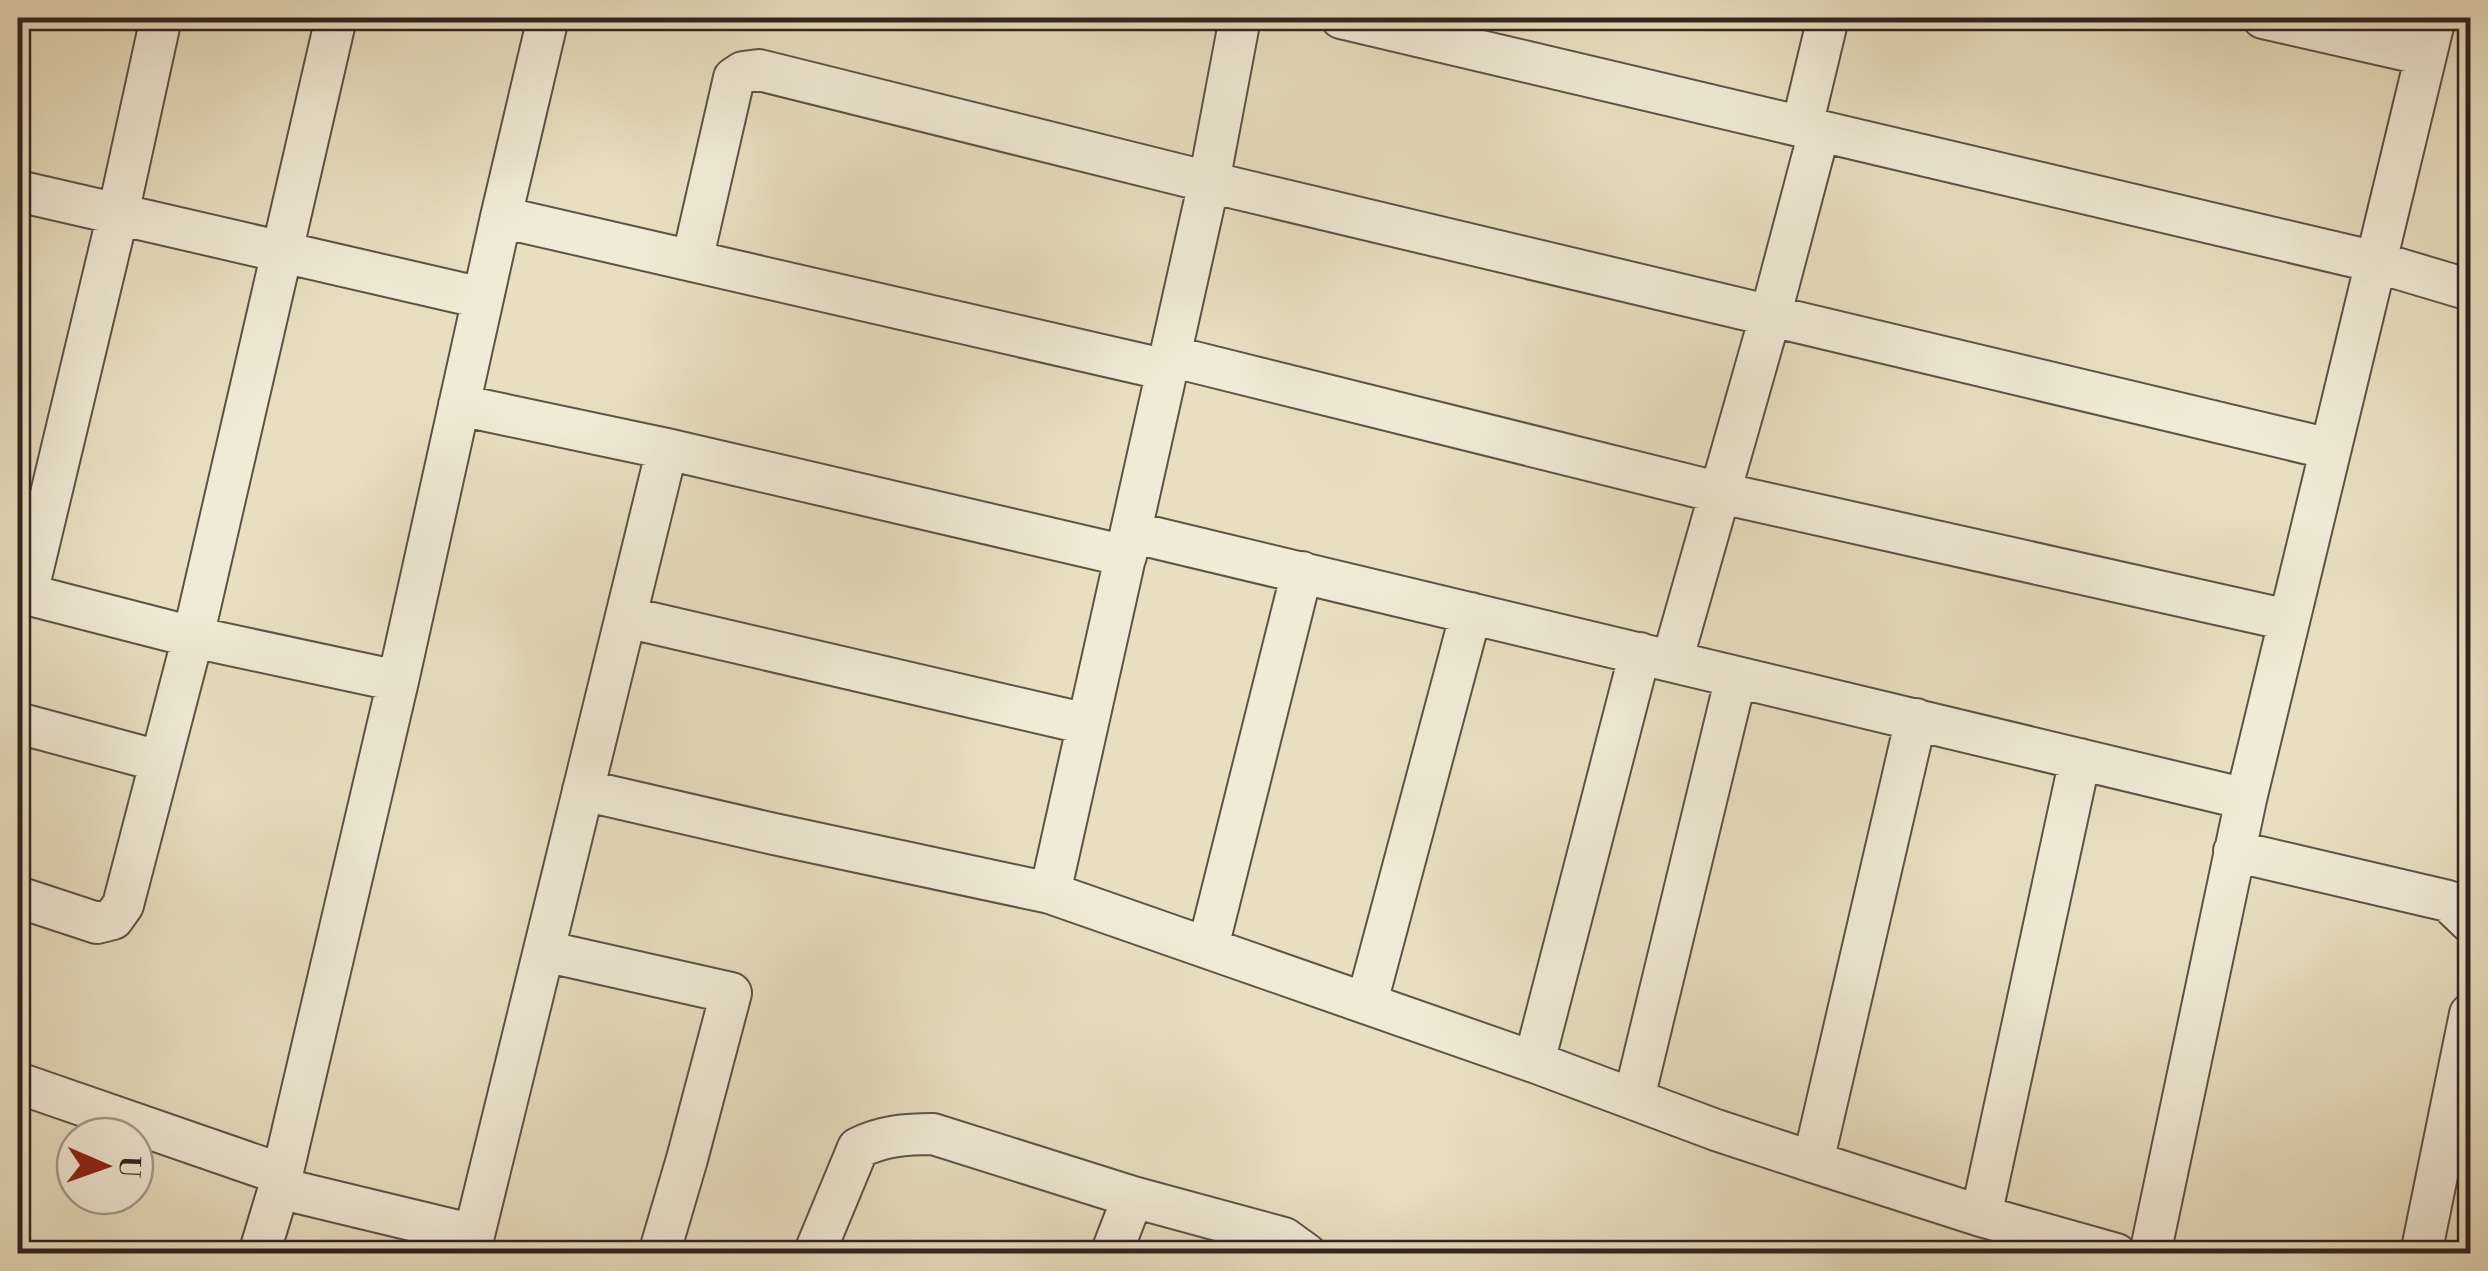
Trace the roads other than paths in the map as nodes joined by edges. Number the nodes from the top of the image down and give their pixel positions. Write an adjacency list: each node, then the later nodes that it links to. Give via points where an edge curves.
1 (161, 18): 12 (street)
2 (336, 18): 14 (street)
3 (548, 18): 13 (street)
4 (1240, 18): 10 (street)
5 (1342, 18): 9 (street)
6 (1828, 18): 9 (street)
7 (2263, 18): 8 (street)
8 (2431, 36): 16 (street)
9 (1811, 129): 16 (street); 19 (street)
10 (1209, 182): 15 (street, via 759,70 742,72 734,78); 19 (street); 20 (street)
11 (18, 191): 12 (street)
12 (118, 214): 14 (street); 27 (street)
13 (501, 217): 15 (street); 18 (street)
14 (280, 252): 18 (street); 31 (street)
15 (692, 261): 20 (street)
16 (2376, 262): 17 (street); 23 (street)
17 (2470, 290)
18 (482, 298): 21 (street)
19 (1770, 317): 23 (street); 24 (street)
20 (1168, 363): 24 (street); 25 (street)
21 (459, 405): 22 (street); 34 (street)
22 (667, 449): 25 (street); 29 (street)
23 (2330, 449): 30 (street)
24 (1722, 492): 30 (street); 32 (street)
25 (1128, 544): 26 (street); 37 (street)
26 (1302, 572): 28 (street); 46 (street)
27 (22, 593): 31 (street)
28 (1471, 613): 32 (street); 48 (street)
29 (626, 617): 37 (street); 40 (street)
30 (2288, 620): 41 (street)
31 (193, 637): 34 (street); 39 (street)
32 (1656, 657): 33 (street); 50 (street)
33 (1736, 677): 35 (street); 52 (street)
34 (398, 680): 54 (street)
35 (1916, 720): 38 (street); 53 (street)
36 (18, 722): 39 (street)
37 (1088, 724): 43 (street)
38 (2080, 759): 41 (street); 56 (street)
39 (159, 762): 44 (street, via 113,919 97,923)
40 (583, 790): 43 (street); 47 (street)
41 (2246, 799): 42 (street)
42 (2234, 851): 45 (street); 64 (street)
43 (1050, 892): 46 (street)
44 (18, 897)
45 (2463, 904)
46 (1208, 947): 48 (street)
47 (544, 951): 57 (street); 59 (street, via 730,994)
48 (1367, 1002): 50 (street)
49 (2470, 1014): 65 (street)
50 (1534, 1062): 52 (street)
51 (18, 1084): 54 (street)
52 (1634, 1098): 53 (street)
53 (1813, 1162): 56 (street)
54 (280, 1181): 57 (street); 58 (street)
55 (1133, 1197): 60 (street, via 933,1134 902,1134 858,1148); 61 (street); 62 (street, via 1284,1238)
56 (1980, 1216): 63 (street)
57 (470, 1244)
58 (259, 1254)
59 (659, 1254)
60 (814, 1254)
61 (1111, 1254)
62 (1306, 1254)
63 (2116, 1254)
64 (2150, 1254)
65 (2422, 1254)

